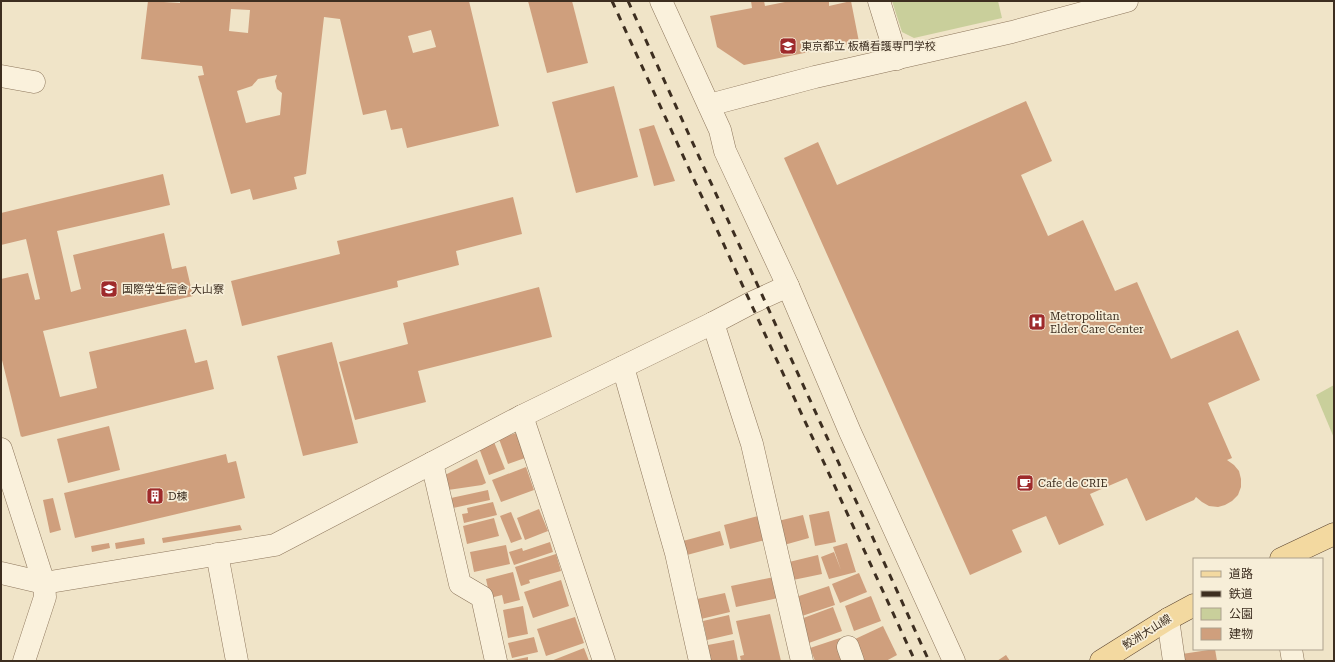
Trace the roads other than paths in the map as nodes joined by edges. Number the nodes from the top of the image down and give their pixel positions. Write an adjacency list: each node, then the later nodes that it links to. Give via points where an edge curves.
1 (661, 1): 7 (street)
2 (880, 1): 4 (street)
3 (1127, 1): 4 (street)
4 (897, 59): 7 (street, via 815,77)
5 (1, 76): 6 (street)
6 (34, 82)
7 (710, 106): 8 (street, via 725,151)
8 (788, 286): 9 (street); 28 (street, via 850,432)
9 (713, 323): 10 (street); 27 (street, via 752,444)
10 (623, 367): 11 (street); 26 (street, via 676,554)
11 (522, 416): 13 (street); 25 (street)
12 (1, 449): 18 (street)
13 (432, 463): 15 (street, via 275,545); 24 (street, via 460,584 482,597)
14 (1334, 534): 16 (main road)
15 (217, 554): 18 (street); 23 (street)
16 (1283, 558)
17 (1, 572): 18 (street)
18 (44, 583): 22 (street, via 45,597)
19 (1193, 606): 20 (main road, 鮫洲大山線)
20 (1168, 619): 29 (main road, 鮫洲大山線); 30 (street)
21 (1291, 650): 31 (street)
22 (24, 661)
23 (237, 661)
24 (496, 661)
25 (604, 661)
26 (700, 661)
27 (802, 661)
28 (954, 661)
29 (1101, 661)
30 (1174, 661)
31 (1293, 661)

